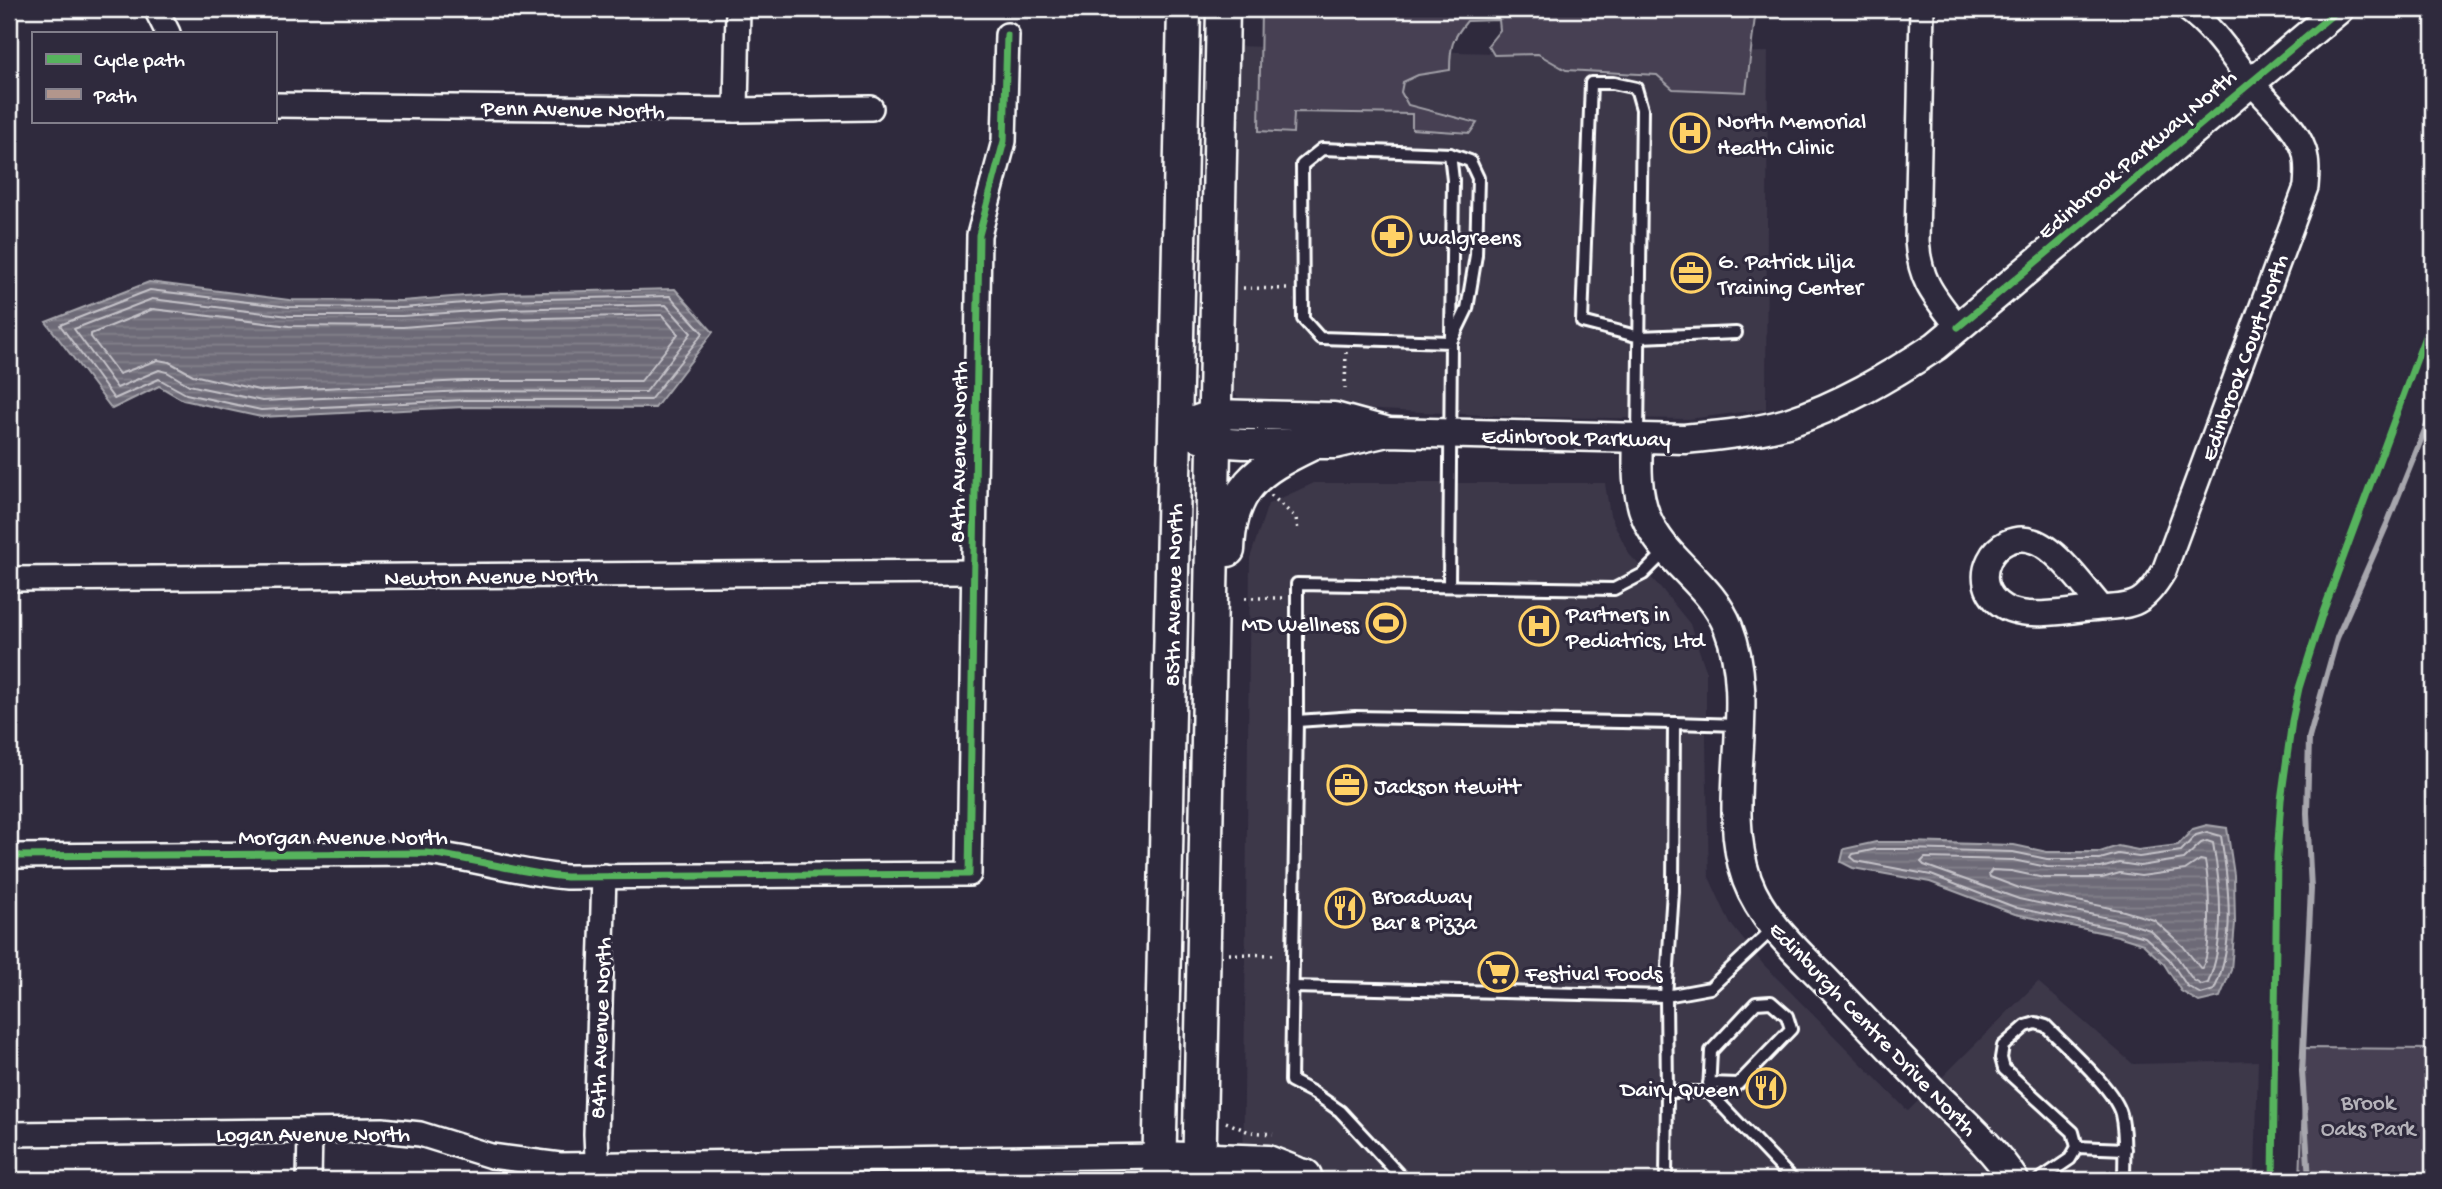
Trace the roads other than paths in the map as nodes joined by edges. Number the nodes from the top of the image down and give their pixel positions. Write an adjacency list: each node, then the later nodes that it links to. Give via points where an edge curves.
1 (156, 9): 8 (street)
2 (738, 9): 13 (street)
3 (1184, 9): 19 (main road, 85th Avenue North)
4 (1223, 9): 20 (main road, 85th Avenue North)
5 (1922, 9): 15 (street, via 1919,263 1924,280)
6 (2188, 9): 10 (street, via 2215,34)
7 (2339, 9): 10 (street, Edinbrook Parkway North)
8 (168, 32)
9 (1007, 35): 27 (street, 84th Avenue North, via 1004,141 979,235)
10 (2251, 82): 15 (street, Edinbrook Parkway North); 30 (street, Edinbrook Court North, via 2296,134 2308,170 2306,187 2164,571 2153,589 2137,602)
11 (276, 105): 13 (street, Penn Avenue North)
12 (871, 108): 13 (street, Penn Avenue North)
13 (736, 110)
14 (1450, 154): 18 (lane); 18 (lane, via 1470,161 1478,178 1476,255 1467,310); 18 (lane, via 1322,149 1302,165 1302,289 1303,319 1320,338)
15 (1958, 327): 21 (street, Edinbrook Parkway North, via 1870,387)
16 (1736, 333): 17 (lane)
17 (1640, 337): 17 (lane, via 1643,109 1636,88 1591,83 1582,322); 24 (lane)
18 (1451, 342): 23 (lane)
19 (1175, 428): 20 (street, Edinbrook Parkway); 47 (main road, 85th Avenue North)
20 (1214, 428): 22 (street, Edinbrook Parkway, via 1334,417); 25 (street, Edinbrook Parkway); 34 (main road, 85th Avenue North)
21 (1765, 428): 24 (street, Edinbrook Parkway, via 1685,439)
22 (1387, 432): 23 (street, Edinbrook Parkway); 25 (street, Edinbrook Parkway)
23 (1451, 433): 24 (street, Edinbrook Parkway); 29 (lane)
24 (1638, 439): 26 (street, Edinburgh Centre Drive North, via 1642,506)
25 (1310, 445): 34 (main road, via 1279,459 1254,478 1231,517 1223,766)
26 (1667, 550): 29 (lane, via 1643,574 1614,589); 33 (street, Edinburgh Centre Drive North, via 1708,593 1728,626 1738,674)
27 (974, 572): 28 (street, Newton Avenue North); 36 (street, 84th Avenue North)
28 (9, 579)
29 (1449, 586): 31 (lane, via 1297,584)
30 (2102, 608): 30 (street, Edinbrook Court North, via 2048,548 2031,540 1997,548 1987,561 1985,578 1990,594 2004,607 2058,613)
31 (1297, 721): 32 (lane, via 1355,717); 39 (lane)
32 (1674, 723): 33 (lane); 40 (lane, via 1673,891)
33 (1738, 724): 38 (street, Edinburgh Centre Drive North, via 1737,810 1742,860 1757,901)
34 (1206, 836): 48 (main road, 85th Avenue North)
35 (9, 856): 37 (street, Morgan Avenue North, via 426,853 460,856 529,874)
36 (969, 874): 37 (street, Morgan Avenue North)
37 (604, 876): 49 (street, 84th Avenue North)
38 (1775, 927): 40 (lane, via 1710,988); 56 (street, Edinburgh Centre Drive North)
39 (1292, 987): 40 (lane); 53 (lane, via 1291,1081 1340,1111)
40 (1666, 996): 42 (lane)
41 (1709, 1088): 41 (lane, via 1711,1051 1756,1003 1772,1002 1787,1016 1791,1029 1738,1084); 42 (lane); 55 (lane)
42 (1667, 1092): 54 (lane)
43 (310, 1132): 44 (street, Logan Avenue North); 49 (street, Logan Avenue North, via 420,1134 491,1156); 51 (street)
44 (9, 1134)
45 (2077, 1147): 46 (lane); 46 (lane, via 2073,1132 2004,1069 2003,1046 2026,1026 2046,1026 2106,1089 2120,1112); 57 (lane, via 2070,1159)
46 (2125, 1149): 58 (lane)
47 (1160, 1168): 48 (street); 49 (street, Logan Avenue North)
48 (1199, 1168): 50 (street, via 1268,1160)
49 (598, 1172)
50 (1308, 1178): 52 (main road, via 1275,1172)
51 (309, 1180)
52 (1249, 1180)
53 (1404, 1180)
54 (1666, 1180)
55 (1793, 1180)
56 (2014, 1180)
57 (2039, 1180)
58 (2124, 1180)

